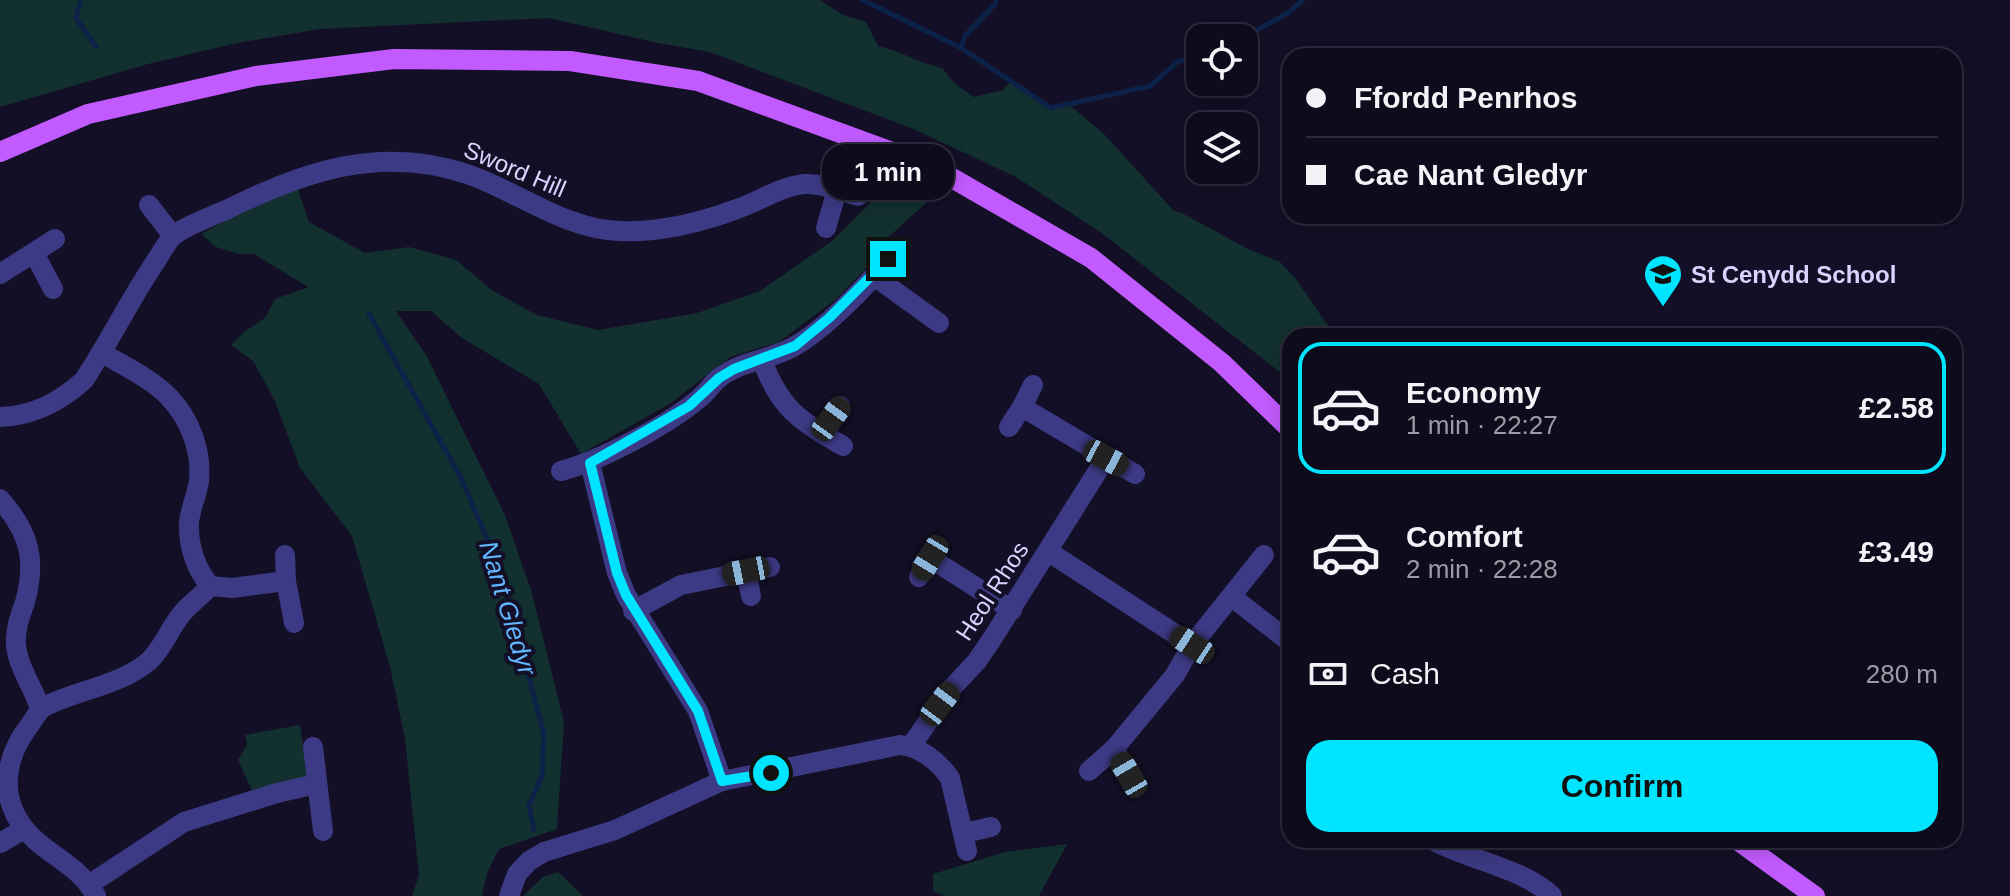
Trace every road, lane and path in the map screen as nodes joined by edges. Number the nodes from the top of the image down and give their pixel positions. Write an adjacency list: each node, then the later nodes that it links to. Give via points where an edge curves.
1 (0, 152): 20 (main road, via 88,114 256,76 394,59 570,61 698,81 933,167 1091,258 1222,363)
2 (837, 190): 3 (street, Sword Hill); 5 (street); 6 (street, Sword Hill, via 807,184 788,187 693,224 616,231 580,225 437,165 363,164 299,177)
3 (858, 196)
4 (149, 205): 6 (street)
5 (826, 228)
6 (173, 236): 14 (street)
7 (55, 239): 8 (street)
8 (34, 253): 10 (street); 12 (street)
9 (888, 259): 11 (street)
10 (0, 274)
11 (874, 276): 13 (street); 15 (street, via 795,346)
12 (53, 289)
13 (939, 323)
14 (102, 353): 19 (street, via 70,393 33,413); 38 (street, via 168,396 189,426 199,461 191,539 195,561)
15 (762, 360): 22 (street, via 790,412); 25 (street, via 734,369 689,406)
16 (1033, 385): 18 (street)
17 (840, 406): 22 (street)
18 (1022, 407): 21 (street); 24 (street)
19 (0, 417)
20 (1282, 421)
21 (1009, 427)
22 (821, 433): 23 (street)
23 (843, 446)
24 (1106, 458): 27 (street); 30 (street, Heol Rhos)
25 (590, 463): 26 (street); 42 (street, via 617,573)
26 (561, 471)
27 (1135, 474)
28 (0, 499): 44 (street, via 20,524 31,558 31,576)
29 (939, 538): 33 (street)
30 (1049, 552): 41 (street, Heol Rhos); 46 (street)
31 (285, 555): 37 (street)
32 (1264, 555): 40 (street)
33 (930, 558): 36 (street); 41 (street)
34 (770, 567): 35 (street)
35 (746, 571): 39 (street); 42 (street, via 681,585)
36 (919, 577)
37 (286, 581): 38 (street); 43 (street)
38 (210, 586): 47 (street, via 182,612 149,661)
39 (751, 596)
40 (1232, 597): 45 (street); 46 (street)
41 (1012, 610): 48 (street, Heol Rhos)
42 (633, 611): 53 (street, via 698,711)
43 (294, 623)
44 (8, 631): 47 (street)
45 (1282, 636)
46 (1192, 645): 50 (street, via 1175,675)
47 (40, 708): 56 (street, via 10,755 7,774 14,812)
48 (911, 746): 53 (street); 55 (street, via 950,778 966,842)
49 (313, 747): 54 (street)
50 (1114, 749): 51 (street); 52 (street)
51 (1089, 771)
52 (1129, 775)
53 (722, 781): 62 (street, via 615,830 544,852 517,874)
54 (316, 784): 57 (street); 61 (street, via 184,822)
55 (991, 827)
56 (24, 829): 58 (street); 61 (street, via 81,874)
57 (323, 831)
58 (0, 843)
59 (1449, 848): 63 (street, via 1532,881)
60 (1748, 848): 64 (main road)
61 (93, 890)
62 (509, 896)
63 (1552, 896)
64 (1815, 896)

